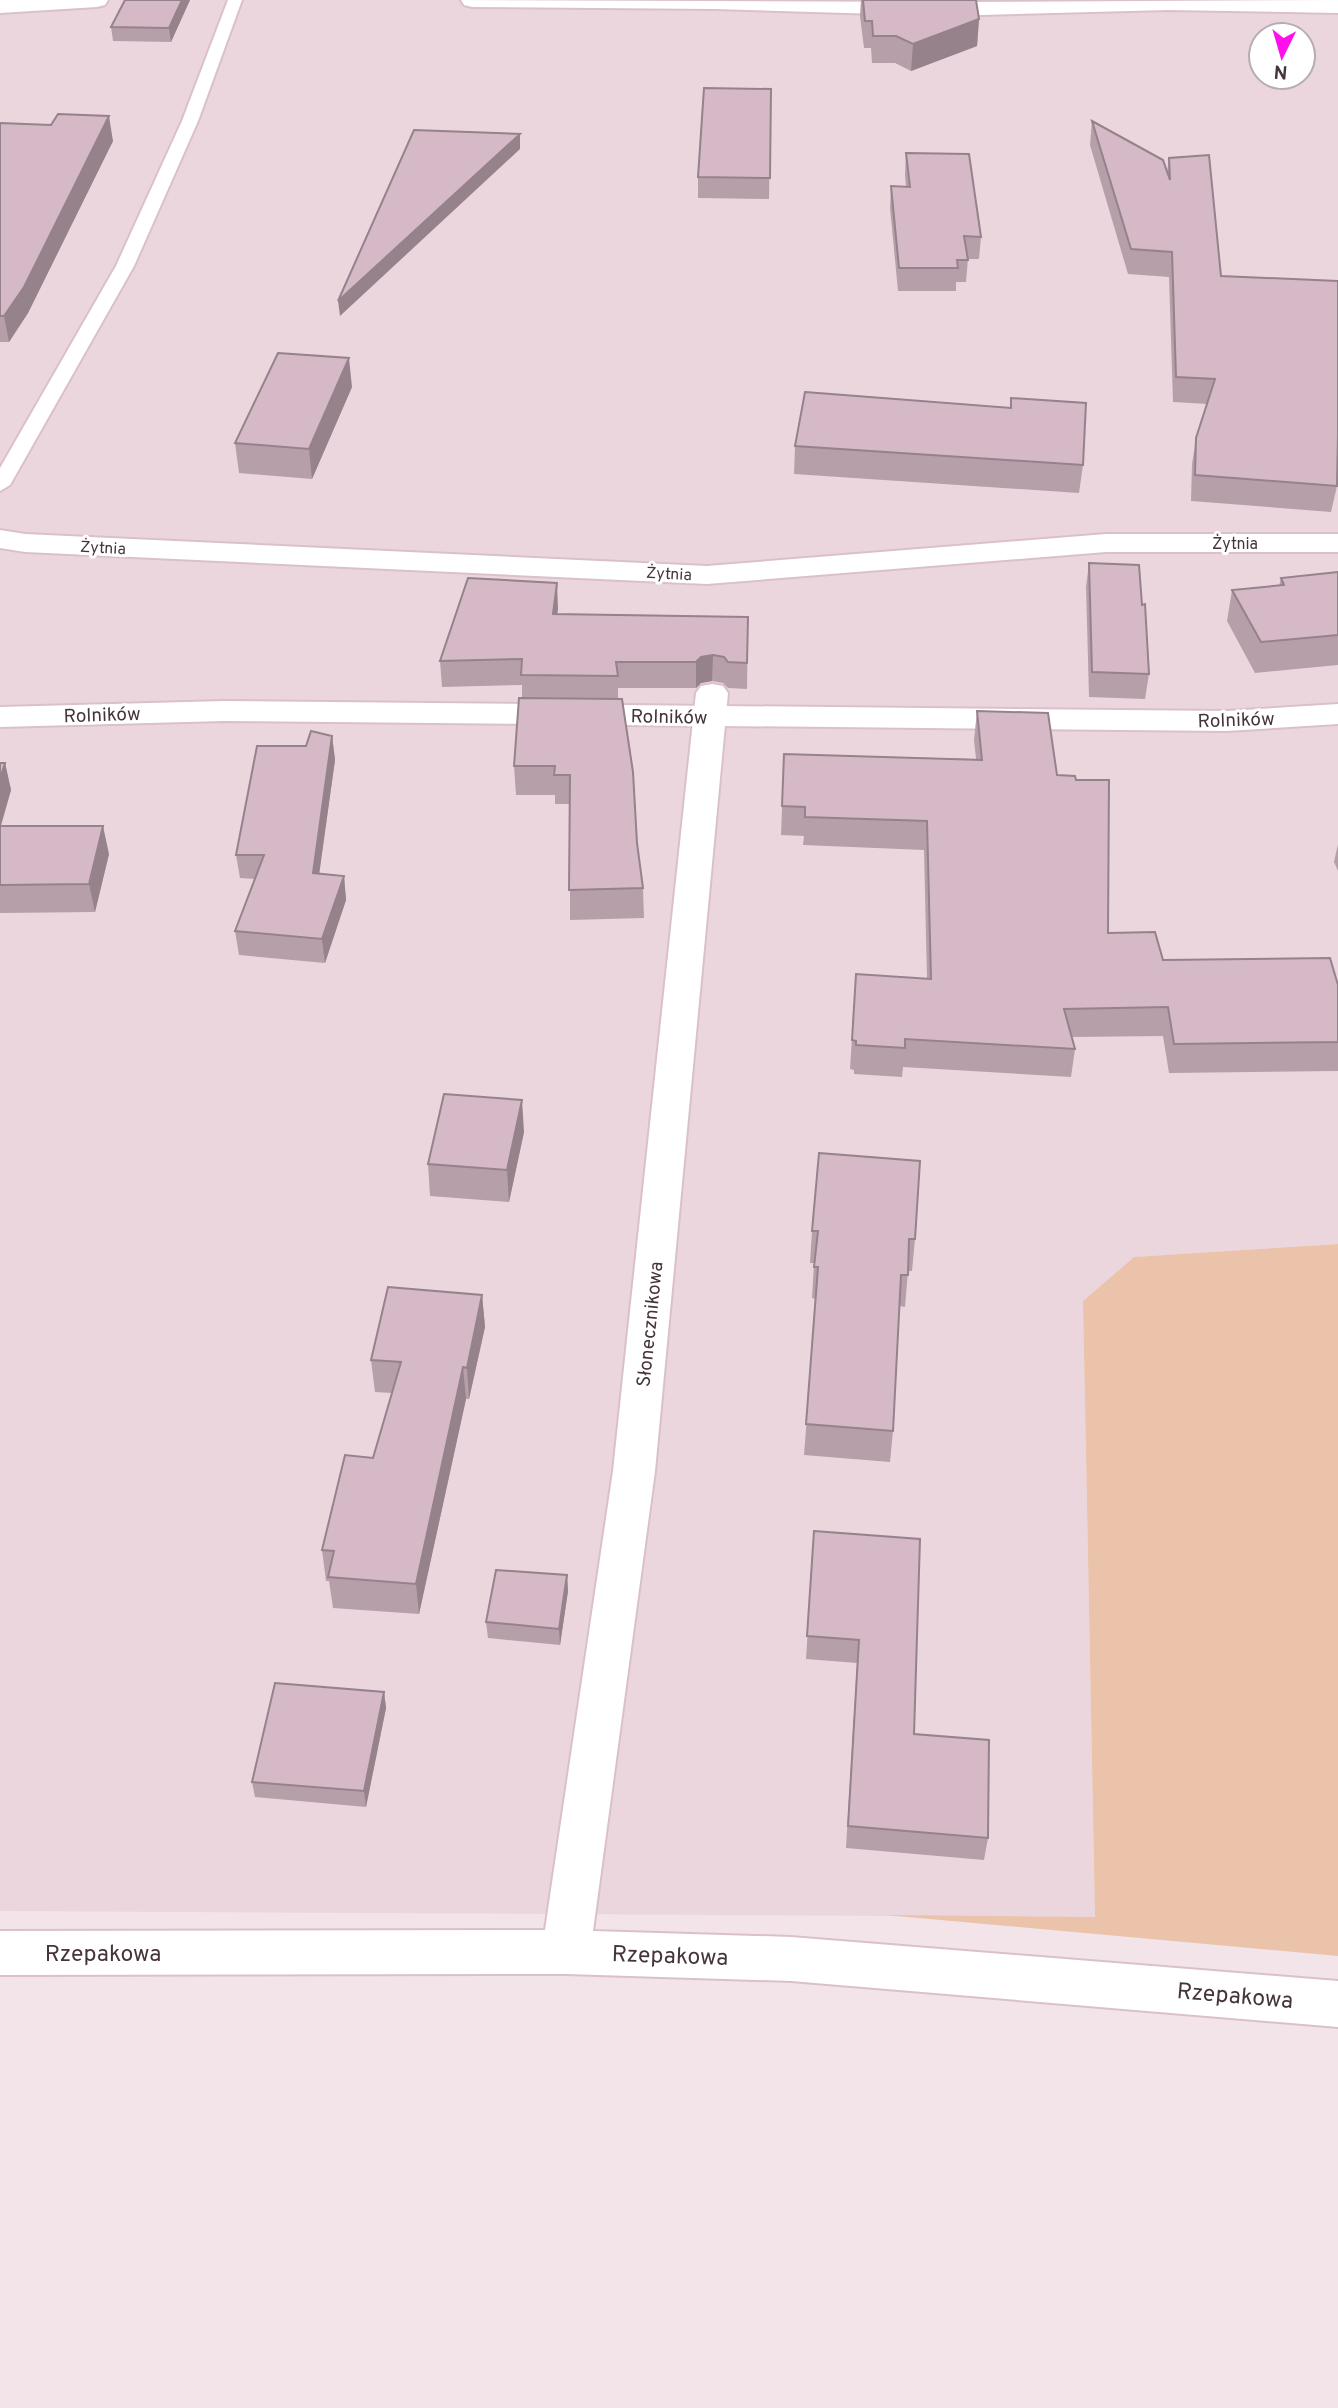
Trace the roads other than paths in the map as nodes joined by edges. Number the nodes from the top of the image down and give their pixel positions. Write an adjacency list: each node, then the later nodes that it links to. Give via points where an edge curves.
1 (97, 0): 4 (street)
2 (235, 0): 6 (lane, via 190,121 125,266)
3 (472, 0): 5 (street, via 946,9)
4 (0, 6)
5 (1338, 6)
6 (0, 485)
7 (0, 539): 8 (street, Żytnia, via 706,575 1105,543)
8 (1338, 542)
9 (712, 705): 10 (street, Rolników, via 1227,721); 11 (street, Rolników); 12 (street, Słonecznikowa, via 634,1471)
10 (1338, 714)
11 (0, 717)
12 (566, 1952): 13 (street, Rzepakowa); 14 (street, Rzepakowa, via 791,1959)
13 (0, 1954)
14 (1338, 2004)

